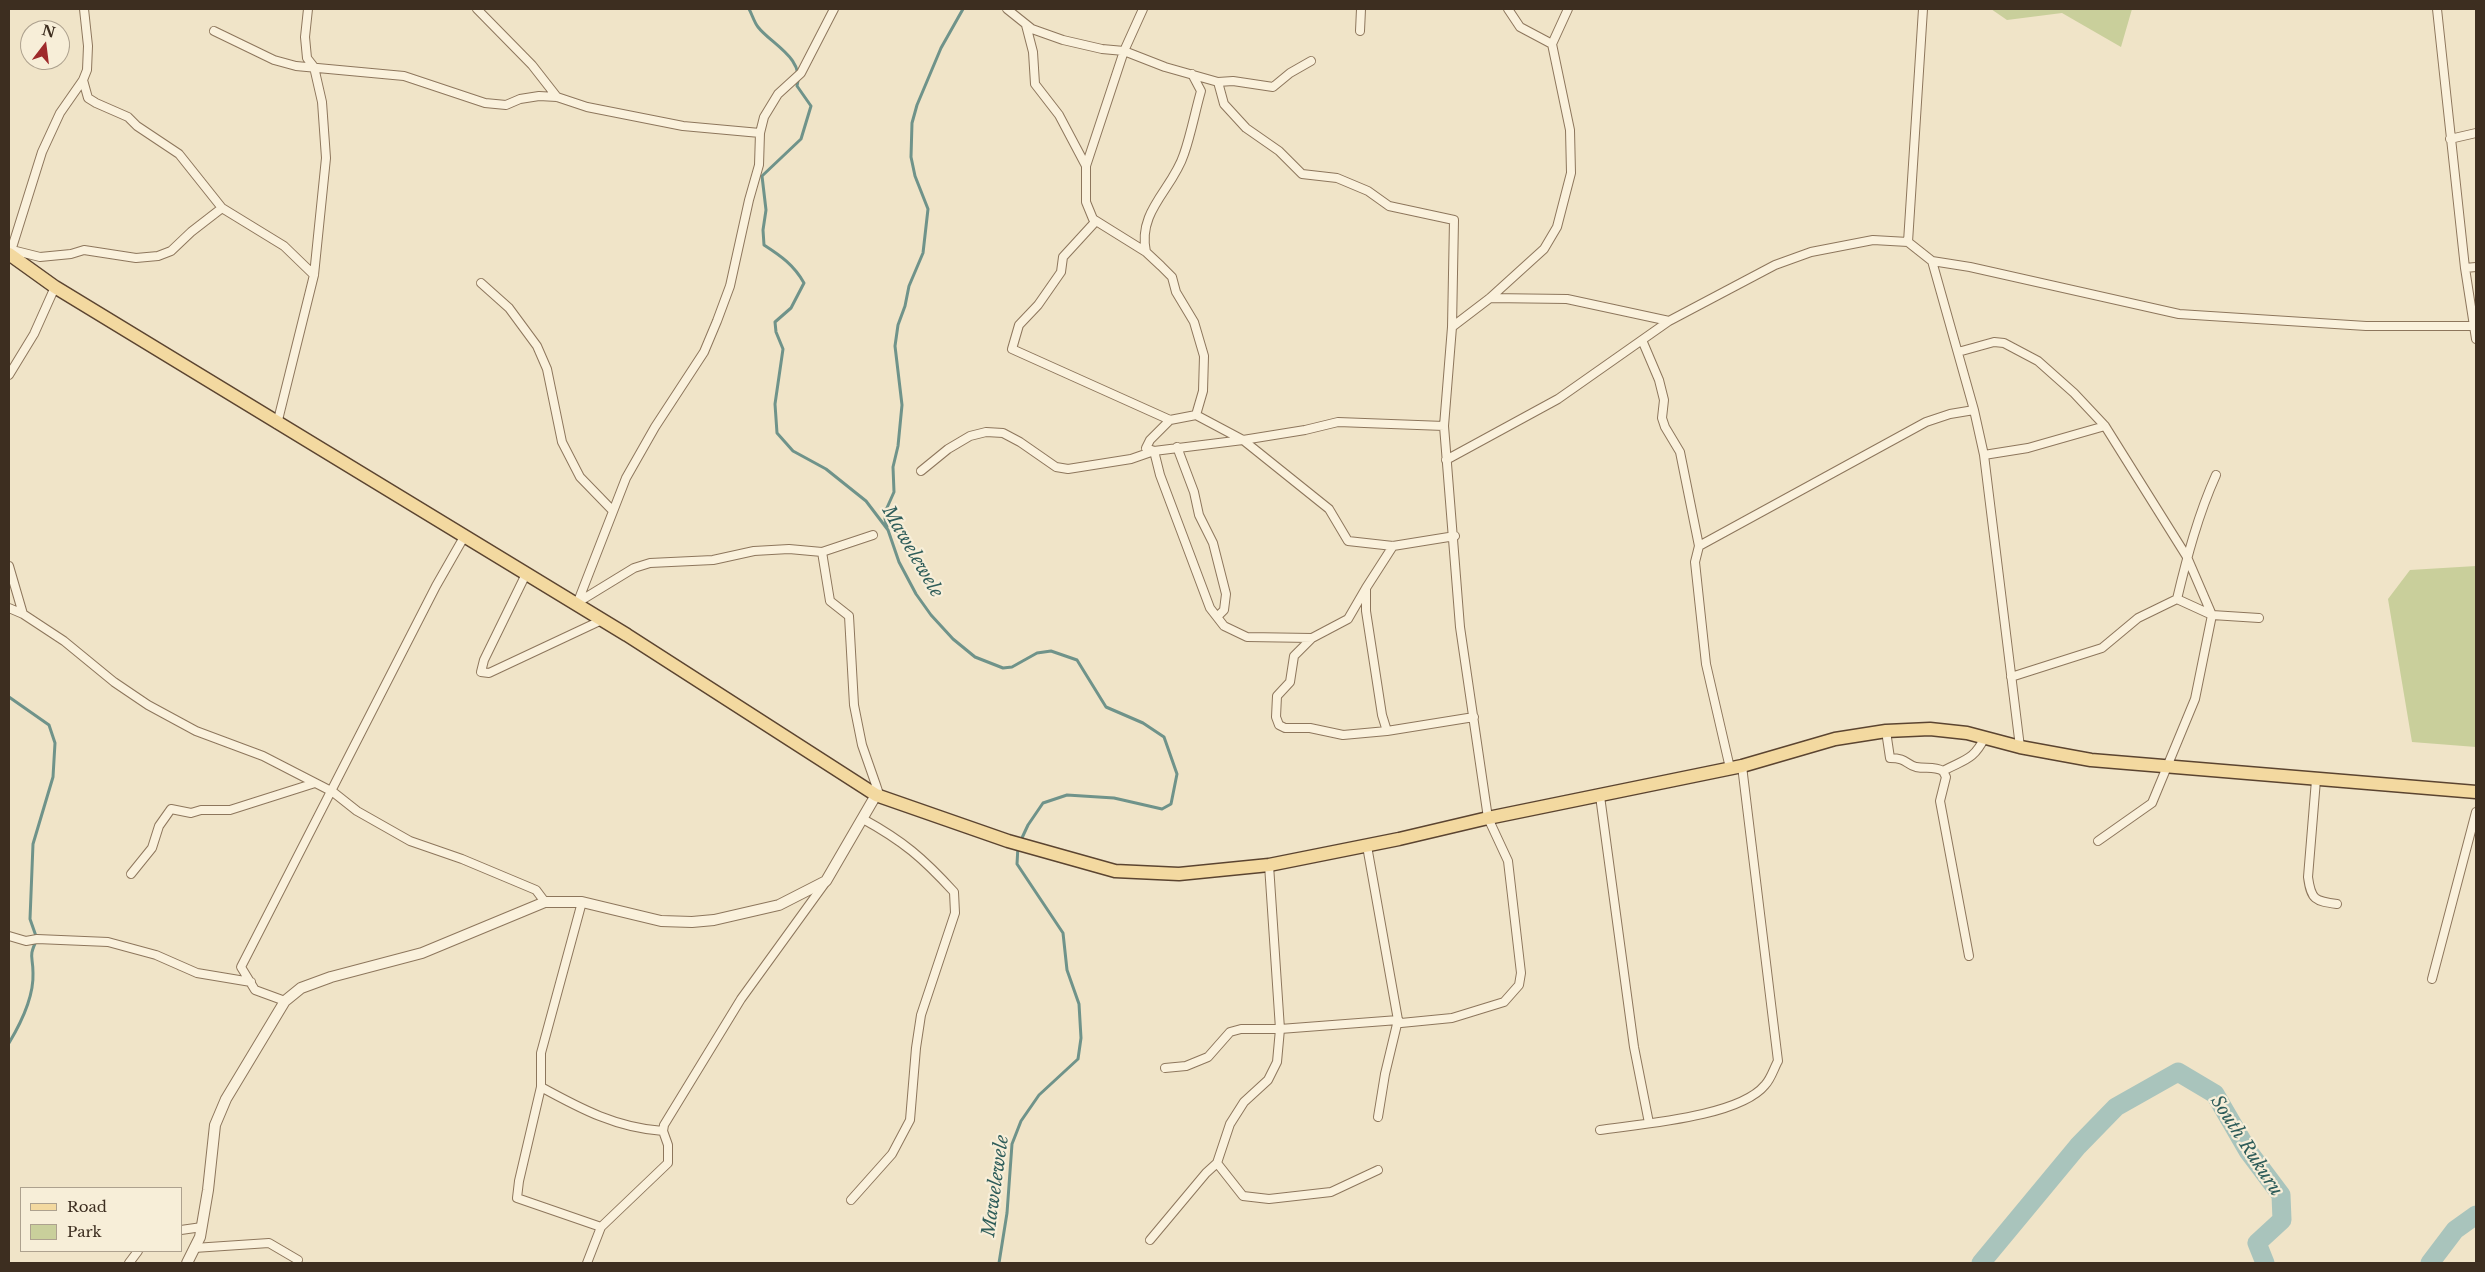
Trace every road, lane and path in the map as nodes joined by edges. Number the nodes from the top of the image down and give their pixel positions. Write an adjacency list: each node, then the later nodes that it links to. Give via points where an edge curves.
1 (84, 9): 20 (street, via 88,46 87,70)
2 (308, 9): 18 (street, via 307,58)
3 (477, 9): 22 (street, via 526,58)
4 (834, 9): 23 (street, via 801,73 778,94 764,117)
5 (1007, 9): 12 (street)
6 (1143, 9): 16 (street)
7 (1360, 9): 14 (street)
8 (1508, 9): 15 (street, via 1520,27)
9 (1568, 9): 15 (street)
10 (1923, 9): 29 (street)
11 (2437, 9): 25 (street)
12 (1026, 25): 16 (street, via 1044,35); 26 (street, via 1033,52 1035,84 1059,115)
13 (214, 31): 18 (street, via 274,60)
14 (1360, 32)
15 (1552, 44): 38 (street, via 1570,130 1571,172 1557,227 1544,249)
16 (1124, 51): 19 (street); 26 (street)
17 (1311, 61): 21 (street, via 1273,87)
18 (314, 68): 22 (street, via 404,76 499,105 539,96); 35 (street, via 322,102 326,158)
19 (1192, 74): 21 (street); 30 (street, via 1201,91 1184,156 1148,218 1143,238)
20 (83, 80): 27 (street, via 88,98 128,117 179,154); 31 (street, via 60,113 42,152)
21 (1218, 82): 41 (street, via 1224,104 1246,128 1279,151 1302,174 1337,178 1368,191 1389,206 1454,220)
22 (557, 97): 23 (street, via 587,107 683,126)
23 (760, 133): 59 (street, via 759,165 730,286 718,320 704,352 626,478)
24 (2476, 133): 25 (street)
25 (2450, 139): 34 (street)
26 (1086, 166): 28 (street, via 1086,202)
27 (222, 208): 31 (street, via 172,252 158,256 136,258 84,250 40,256); 35 (street, via 284,246)
28 (1096, 221): 30 (street); 48 (street, via 1063,257 1061,272 1019,325 1012,349)
29 (1908, 242): 32 (street); 39 (street, via 1873,240 1811,252 1775,265)
30 (1146, 252): 47 (street, via 1172,277 1176,292 1194,322 1204,356 1203,392)
31 (10, 253): 37 (main road)
32 (1932, 261): 40 (street, via 2179,314 2366,326); 44 (street)
33 (2476, 267): 34 (street)
34 (2465, 268): 40 (street)
35 (314, 276): 49 (street)
36 (481, 283): 59 (street, via 509,308 537,346 547,369 562,442 580,477)
37 (55, 288): 45 (street, via 34,334); 49 (main road)
38 (1490, 298): 39 (street, via 1567,300); 41 (street)
39 (1669, 321): 43 (street)
40 (2474, 326): 42 (street)
41 (1452, 327): 50 (street)
42 (2476, 339)
43 (1642, 340): 56 (street, via 1558,399); 64 (street, via 1659,380 1665,427 1680,452)
44 (1958, 352): 46 (street); 51 (street, via 1994,342 2014,348 2038,361)
45 (9, 375)
46 (1974, 410): 55 (street); 64 (street, via 1926,422)
47 (1196, 415): 48 (street); 52 (street)
48 (1170, 420): 54 (street, via 1150,440 1146,448)
49 (277, 424): 62 (main road)
50 (1444, 426): 52 (street, via 1338,422); 56 (street)
51 (2105, 426): 55 (street, via 2028,448); 66 (street)
52 (1243, 440): 53 (street); 63 (street, via 1329,509 1348,541)
53 (1177, 447): 54 (street); 75 (street, via 1199,515 1213,543 1226,594 1224,610)
54 (1154, 451): 57 (street, via 1131,460 1068,469 1056,467 1003,433 986,432 970,436 948,449); 75 (street, via 1210,608)
55 (1984, 454): 79 (street)
56 (1446, 460): 61 (street)
57 (921, 471)
58 (2216, 476): 66 (street, via 2203,504)
59 (614, 511): 71 (street)
60 (873, 535): 65 (street)
61 (1454, 536): 63 (street); 80 (street, via 1460,627)
62 (464, 537): 68 (main road); 90 (street)
63 (1393, 546): 69 (street)
64 (1698, 546): 85 (street, via 1695,562 1706,664)
65 (822, 552): 71 (street, via 789,549 754,551 713,560 650,563 634,568); 92 (street, via 830,601 849,616 854,705 862,745 878,791)
66 (2187, 557): 70 (street); 74 (street)
67 (9, 566): 73 (street)
68 (526, 574): 71 (main road); 77 (street, via 481,672 489,673)
69 (1366, 588): 78 (street, via 1348,620); 81 (street, via 1366,611)
70 (2177, 600): 74 (street); 79 (street, via 2138,618 2102,648)
71 (578, 602): 77 (main road)
72 (9, 608): 73 (street)
73 (23, 614): 89 (street, via 148,705 196,731 263,756)
74 (2212, 615): 76 (street); 86 (street, via 2195,699)
75 (1217, 617): 78 (street, via 1224,626 1247,637)
76 (2259, 618)
77 (602, 620): 92 (main road)
78 (1312, 638): 81 (street, via 1294,656 1290,682 1277,696 1279,725 1343,735)
79 (2011, 677): 84 (street)
80 (1474, 717): 81 (street); 95 (street)
81 (1387, 731)
82 (1886, 731): 83 (main road, via 1930,729); 85 (main road, via 1835,739); 87 (street, via 1890,758 1902,758 1915,766 1935,767)
83 (1984, 737): 84 (main road); 87 (street, via 1978,752 1971,758)
84 (2020, 746): 86 (main road, via 2091,760)
85 (1736, 767): 93 (main road); 115 (street, via 1778,1061 1765,1085 1746,1098 1718,1110)
86 (2167, 767): 88 (main road); 97 (street, via 2152,803)
87 (1943, 771): 106 (street, via 1946,778 1940,800)
88 (2316, 780): 91 (main road); 104 (street, via 2308,877 2310,893 2318,902)
89 (315, 783): 90 (street); 100 (street, via 230,810 191,813 171,809 159,826 152,848)
90 (332, 792): 102 (street, via 357,811 410,841 536,890); 108 (street, via 241,968)
91 (2476, 792)
92 (876, 795): 96 (street); 99 (main road, via 1008,841 1115,871 1179,874)
93 (1600, 796): 95 (main road); 115 (street, via 1634,1047)
94 (2476, 812): 107 (street)
95 (1488, 818): 98 (main road); 110 (street, via 1508,861 1520,985 1504,1002 1452,1018 1401,1023)
96 (863, 819): 101 (street); 120 (street, via 891,834 924,859 954,892 955,913 921,1015 910,1120 892,1154)
97 (2098, 841)
98 (1367, 846): 99 (main road); 110 (street)
99 (1269, 865): 111 (street)
100 (131, 874)
101 (826, 881): 103 (street, via 780,906 692,922 661,921); 117 (street, via 741,999)
102 (545, 902): 103 (street); 109 (street, via 422,953 301,988)
103 (582, 902): 113 (street, via 541,1053)
104 (2336, 904)
105 (9, 936): 108 (street, via 26,941 108,942 149,952 197,973)
106 (1968, 956)
107 (2432, 978)
108 (250, 982): 109 (street, via 255,990)
109 (285, 1001): 121 (street, via 226,1099 215,1125)
110 (1398, 1020): 111 (street); 114 (street)
111 (1280, 1029): 112 (street, via 1230,1032 1208,1057 1186,1066); 118 (street, via 1277,1062 1268,1080 1244,1102 1230,1124)
112 (1165, 1068)
113 (541, 1087): 117 (street, via 588,1113 637,1130); 122 (street, via 517,1198)
114 (1378, 1117)
115 (1649, 1123): 116 (street)
116 (1600, 1130)
117 (663, 1131): 122 (street, via 668,1144 668,1163)
118 (1218, 1163): 119 (street, via 1243,1196 1269,1199 1331,1192); 124 (street)
119 (1378, 1170)
120 (851, 1200)
121 (202, 1227): 123 (street); 125 (street)
122 (601, 1227): 130 (street)
123 (182, 1230)
124 (1150, 1240)
125 (194, 1248): 127 (street, via 269,1243); 129 (street)
126 (137, 1252): 128 (street)
127 (298, 1260)
128 (129, 1263)
129 (187, 1263)
130 (587, 1263)

